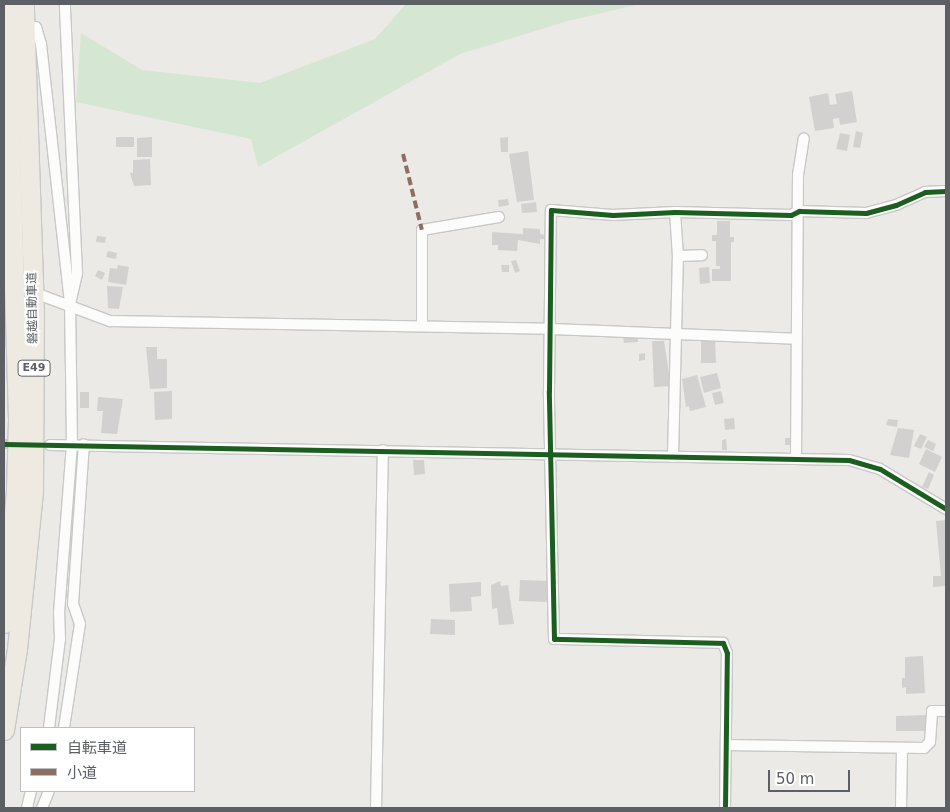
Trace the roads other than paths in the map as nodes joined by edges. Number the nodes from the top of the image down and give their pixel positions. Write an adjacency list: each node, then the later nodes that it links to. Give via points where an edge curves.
1 (6, 4): 26 (highway, 磐越自動車道 / E49, via 18,419 16,492)
2 (24, 4): 30 (highway, 磐越自動車道 / E49, via 34,312 33,482 27,570)
3 (65, 4): 13 (street, via 78,273)
4 (36, 27): 13 (street, via 41,44)
5 (804, 138): 7 (street, via 798,175)
6 (946, 190): 7 (street, via 925,192 896,205 866,213)
7 (798, 211): 8 (street, via 792,215); 17 (street)
8 (675, 212): 11 (street); 15 (street, via 612,215 551,210)
9 (499, 216): 14 (street, via 422,230)
10 (702, 254): 11 (street)
11 (678, 256): 16 (street)
12 (43, 296): 13 (street)
13 (70, 304): 14 (street, via 110,321); 18 (street)
14 (422, 326): 15 (street)
15 (551, 329): 16 (street); 22 (street)
16 (674, 334): 17 (street); 23 (street)
17 (796, 339): 24 (street)
18 (72, 444): 19 (street); 20 (street); 28 (street, via 59,614 60,639)
19 (84, 444): 21 (street); 29 (street, via 73,604 80,624)
20 (50, 445)
21 (383, 450): 22 (street); 37 (street)
22 (552, 454): 23 (street); 31 (street, via 554,638 723,643 727,653)
23 (673, 457): 24 (street)
24 (796, 459): 25 (street, via 849,460 867,464)
25 (946, 509)
26 (4, 623)
27 (946, 711): 32 (street, via 932,711 927,748)
28 (49, 727)
29 (64, 727)
30 (4, 730)
31 (726, 745): 32 (street); 38 (street)
32 (902, 749): 39 (street)
33 (31, 792): 35 (street)
34 (49, 792): 36 (street)
35 (27, 808)
36 (42, 808)
37 (376, 808)
38 (725, 808)
39 (901, 808)

